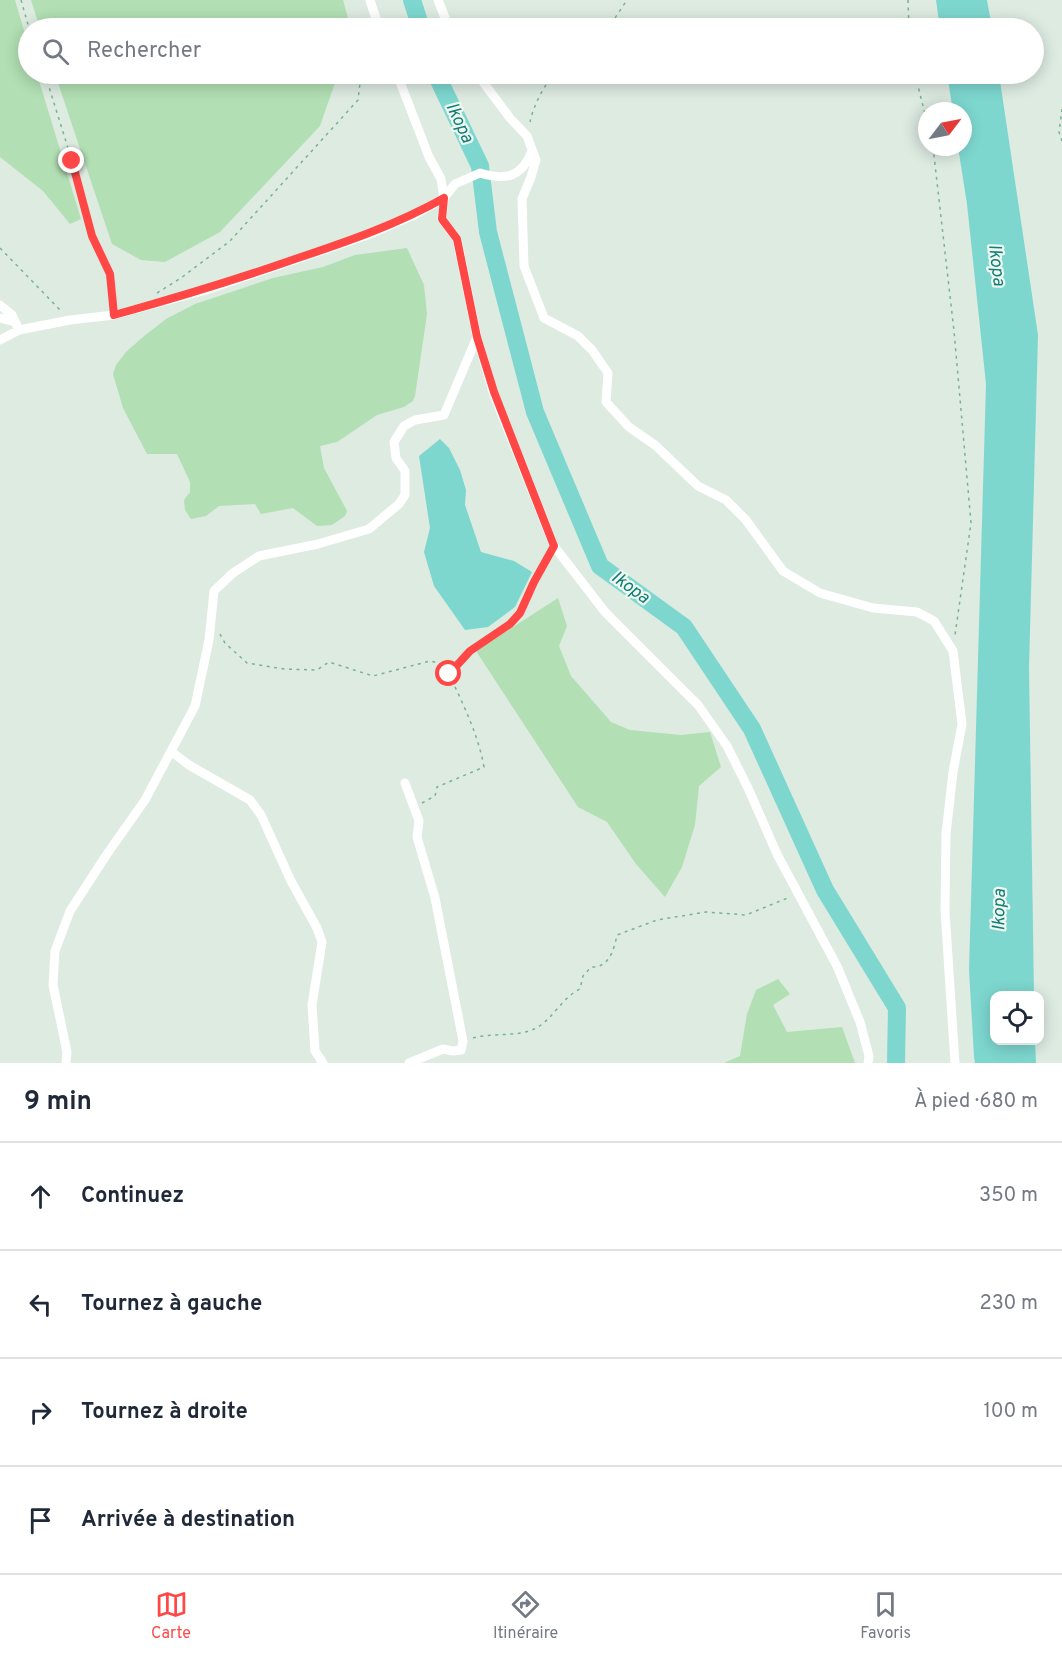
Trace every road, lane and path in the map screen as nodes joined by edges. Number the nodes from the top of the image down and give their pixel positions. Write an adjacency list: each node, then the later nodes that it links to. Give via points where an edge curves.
1 (21, 0): 6 (path)
2 (370, 0): 7 (street)
3 (438, 0): 8 (street)
4 (627, 0): 9 (path)
5 (908, 0): 10 (path)
6 (26, 18)
7 (376, 18)
8 (445, 18)
9 (615, 18)
10 (909, 18)
11 (48, 84): 29 (path, via 92,236 110,274)
12 (360, 84): 27 (path, via 358,100 230,241 182,278)
13 (401, 84): 25 (street, via 441,179)
14 (484, 84): 19 (street)
15 (547, 84): 19 (path, via 531,114)
16 (918, 84): 17 (path)
17 (922, 102)
18 (1062, 109): 20 (path)
19 (527, 136): 21 (street)
20 (1062, 141)
21 (532, 151): 23 (street, via 527,163); 24 (street, via 536,160)
22 (934, 156): 37 (path, via 971,523)
23 (514, 175): 24 (street, via 520,174); 25 (street, via 496,178 480,173 455,184)
24 (527, 187): 37 (street, via 522,199 524,266 544,318 578,336 592,350 608,373 606,402 614,411 698,486 726,500 746,520 783,571 820,593 873,608 917,612 934,621)
25 (444, 198): 29 (street, via 365,236 206,290); 33 (street, via 442,219 457,239)
26 (0, 248): 31 (path)
27 (152, 295)
28 (0, 305): 32 (street, via 12,315)
29 (114, 315): 31 (street)
30 (0, 318): 32 (street)
31 (70, 320): 32 (street)
32 (17, 326): 34 (street)
33 (477, 337): 35 (street, via 494,392); 36 (street, via 444,415 415,420 404,426 394,442 396,458 405,471 405,495 399,504 369,529 259,556 214,591)
34 (0, 340)
35 (554, 546): 38 (path, via 520,613 470,651); 42 (street, via 604,612 698,705 727,746)
36 (211, 618): 38 (path, via 225,643 247,663 317,670 329,662 373,676 430,661 442,664); 39 (street, via 195,706)
37 (953, 651): 48 (street, via 962,724 946,845 945,911)
38 (449, 674): 41 (path, via 470,719 484,767 437,787 435,796)
39 (172, 752): 44 (street, via 145,800 70,911 55,951 53,985); 45 (street, via 250,800 261,814 317,928 322,942 312,1005 315,1051)
40 (405, 783): 41 (street)
41 (414, 807): 43 (street, via 419,821 417,837 435,898)
42 (798, 892): 43 (path, via 746,915 706,912 625,930 617,935 606,964 591,967 579,989 538,1027 525,1033 495,1033); 47 (street, via 837,966 860,1022)
43 (463, 1041): 46 (street, via 461,1050 443,1049)
44 (66, 1063)
45 (323, 1063)
46 (409, 1063)
47 (868, 1063)
48 (955, 1063)

